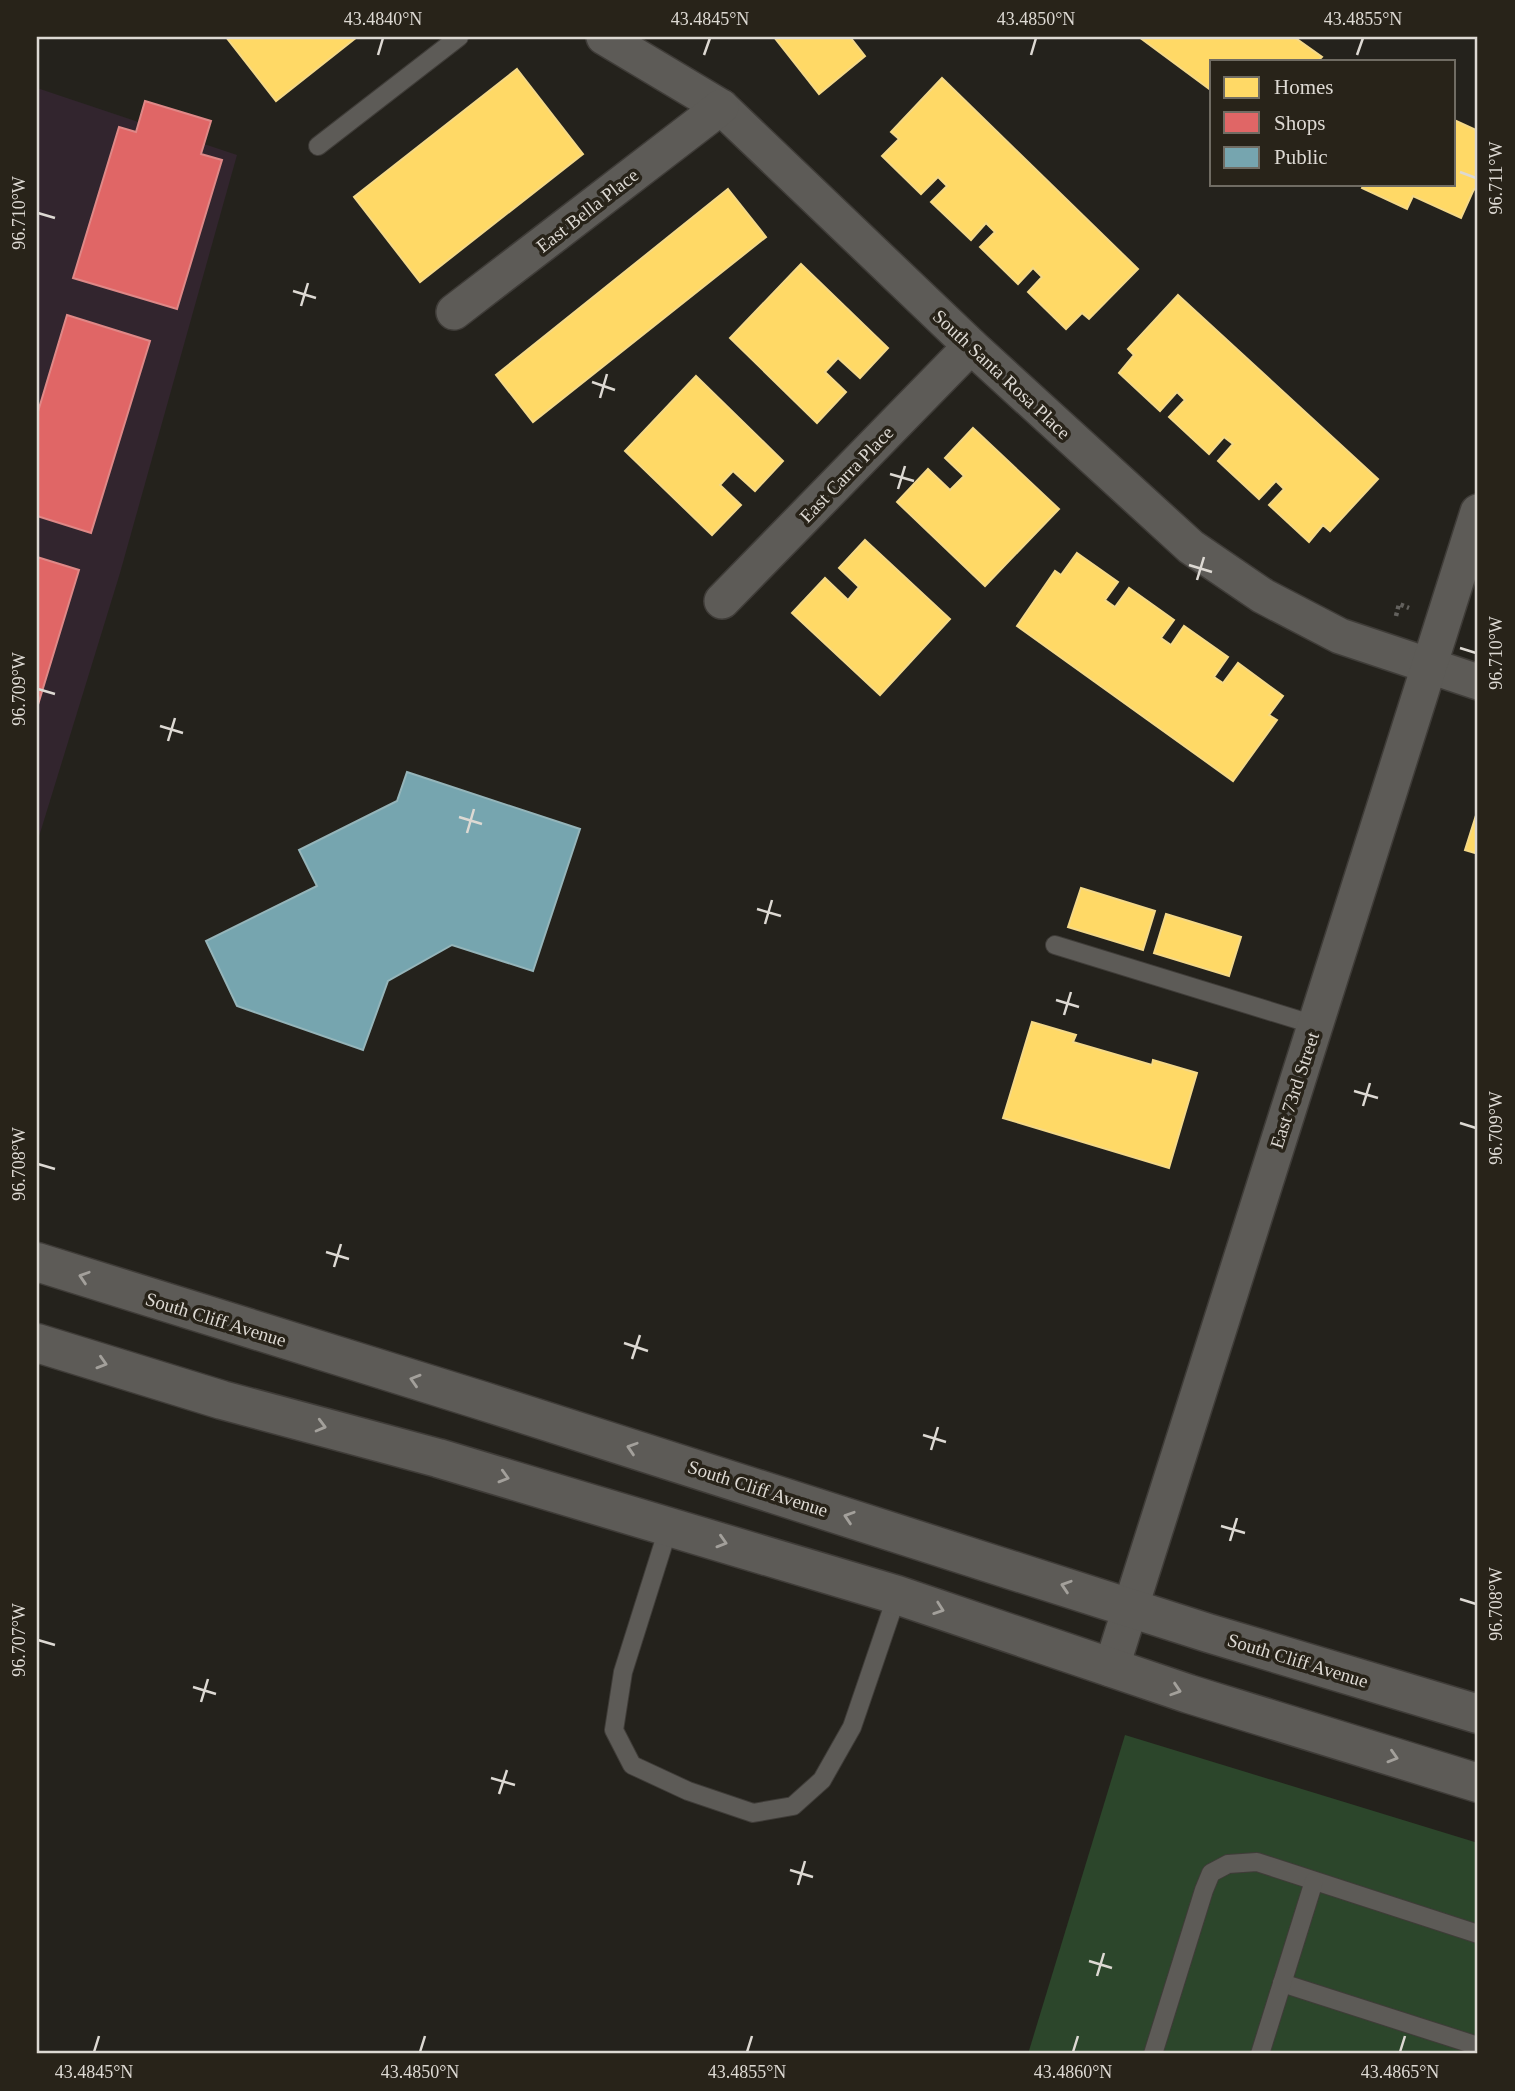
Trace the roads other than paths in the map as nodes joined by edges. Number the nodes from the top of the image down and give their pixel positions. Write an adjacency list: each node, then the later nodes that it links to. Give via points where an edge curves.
1 (458, 37): 4 (lane)
2 (606, 37): 3 (street, South Santa Rosa Place)
3 (720, 107): 5 (street, East Bella Place); 6 (street, South Santa Rosa Place)
4 (318, 146)
5 (454, 312)
6 (971, 346): 8 (street, East Carra Place); 9 (street, South Santa Rosa Place, via 1191,547 1263,596 1340,636)
7 (1478, 512): 9 (street, East 73rd Street)
8 (722, 601)
9 (1429, 666): 10 (street, South Santa Rosa Place); 12 (street, East 73rd Street)
10 (1478, 682)
11 (1055, 945): 12 (lane)
12 (1315, 1025): 17 (street, East 73rd Street)
13 (37, 1262): 17 (main road, South Cliff Avenue, one-way to 13)
14 (37, 1343): 15 (main road, one-way to 15)
15 (669, 1526): 16 (main road, one-way to 16); 16 (lane, via 623,1672 614,1730 632,1765 688,1791 753,1812 793,1806 822,1780 852,1727)
16 (897, 1595): 18 (main road, one-way to 18)
17 (1130, 1607): 18 (street, East 73rd Street); 19 (main road, South Cliff Avenue)
18 (1111, 1669): 20 (main road, one-way to 20)
19 (1478, 1714)
20 (1478, 1783)
21 (1314, 1881): 22 (lane); 23 (lane); 25 (lane, via 1257,1863 1228,1864 1211,1873)
22 (1478, 1934)
23 (1282, 1983): 24 (lane); 26 (lane)
24 (1478, 2046)
25 (1153, 2054)
26 (1260, 2054)

